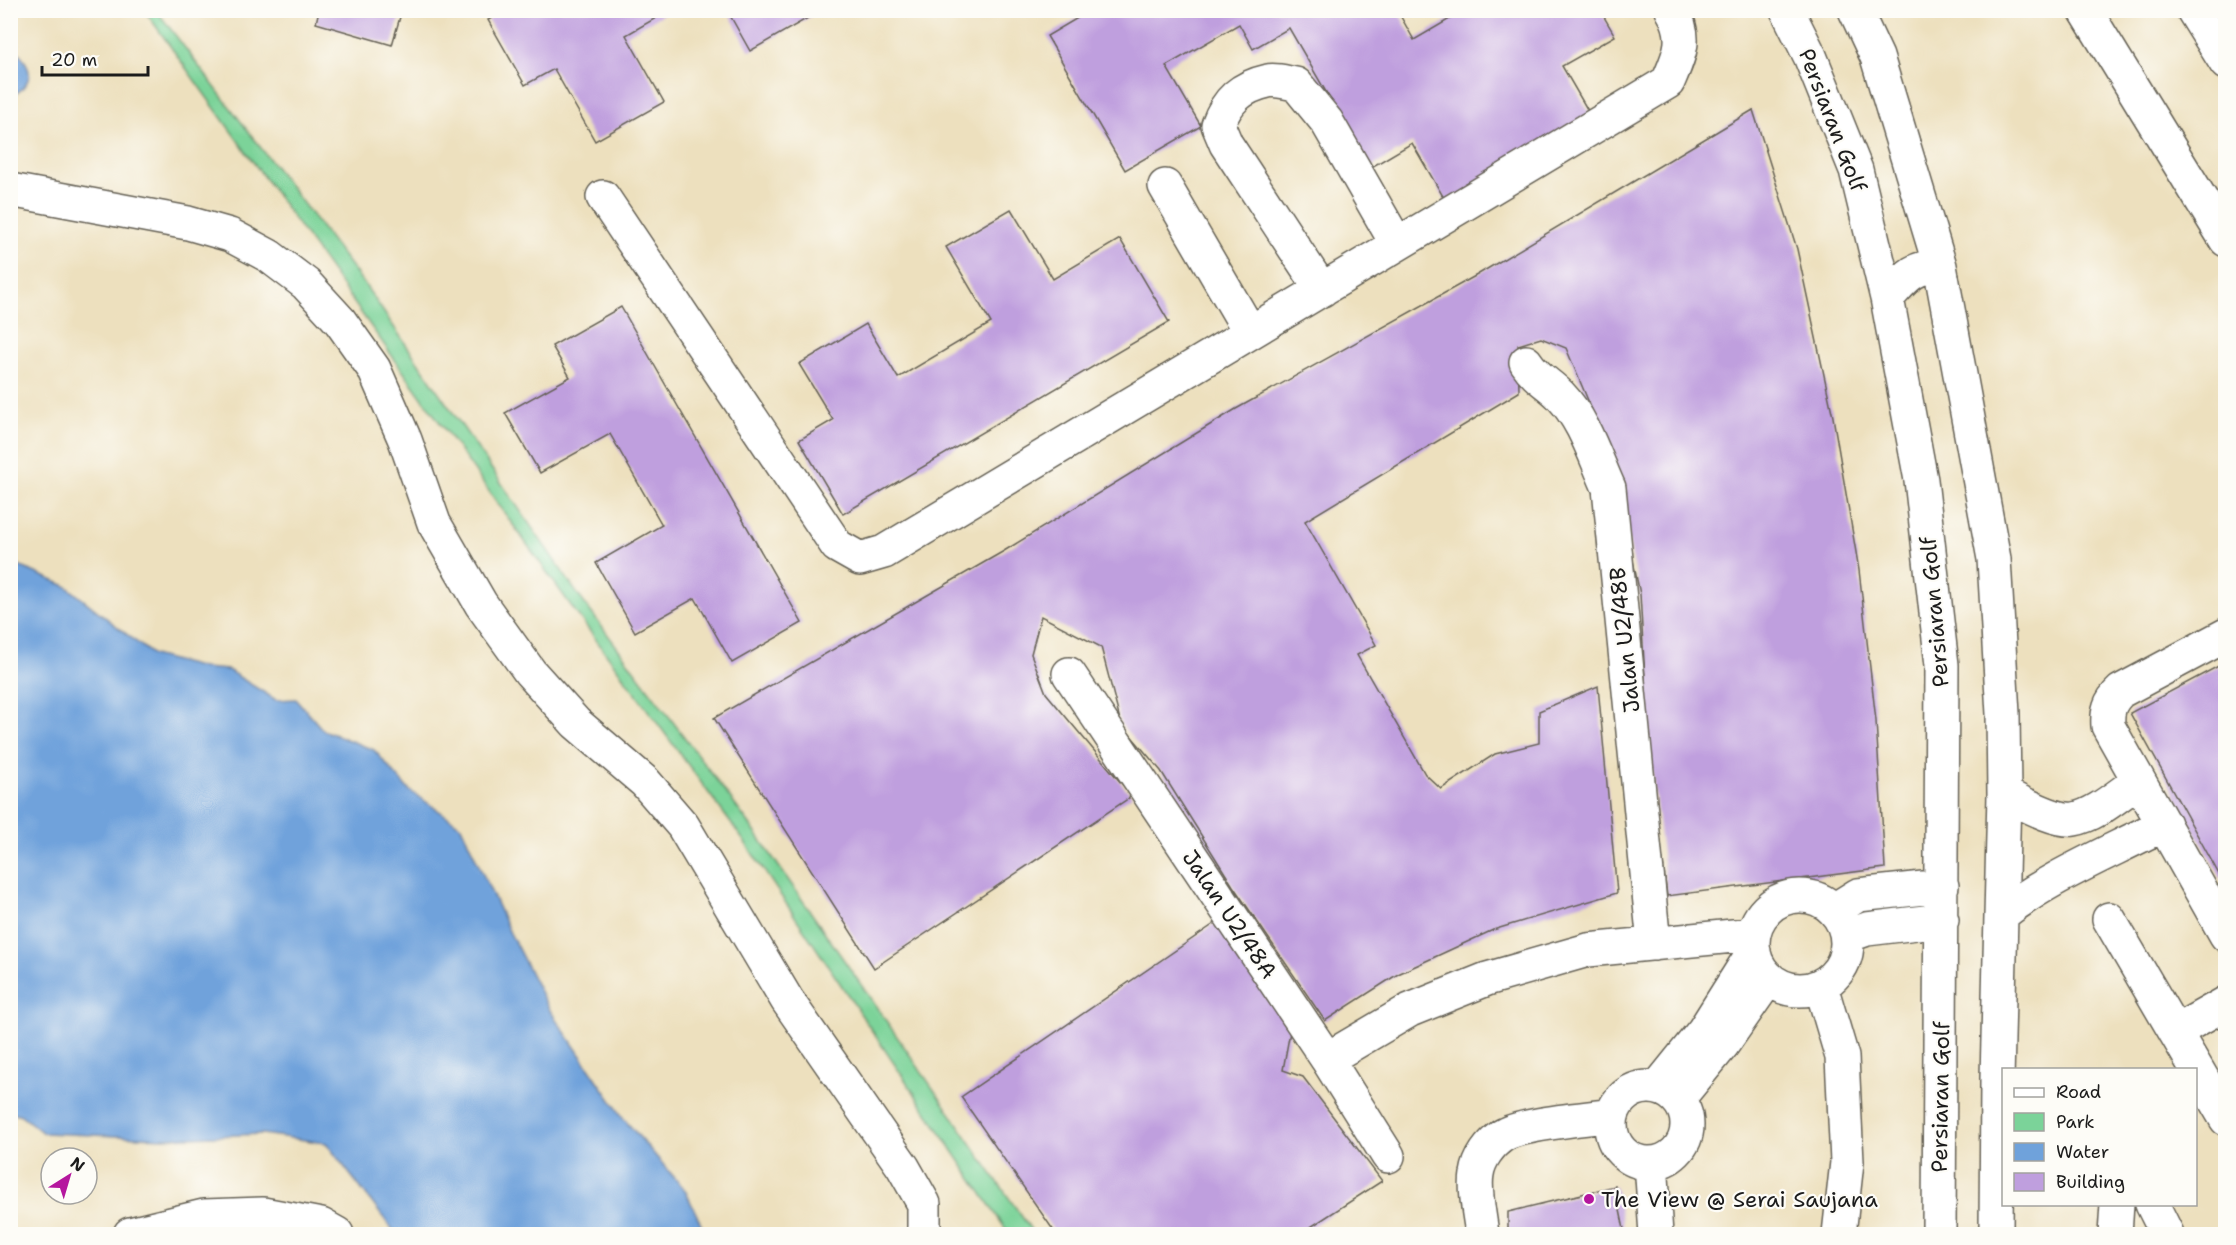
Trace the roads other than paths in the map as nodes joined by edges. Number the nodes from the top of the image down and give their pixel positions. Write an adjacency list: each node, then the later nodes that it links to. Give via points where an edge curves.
1 (1672, 10): 11 (street, via 1679,21 1682,49 1668,82)
2 (1787, 10): 14 (street, Persiaran Golf, via 1856,170)
3 (1855, 10): 12 (street, via 1877,57)
4 (2085, 10): 10 (street)
5 (2193, 10): 6 (street)
6 (2226, 63)
7 (1165, 186): 15 (street)
8 (10, 190): 45 (street, via 230,234 269,256 306,284 340,321 374,369 405,440 434,523 481,604 530,672 576,723 645,782 683,826 787,1000 908,1176 924,1204)
9 (603, 197): 15 (street, via 837,546 860,559 884,552)
10 (2226, 240)
11 (1397, 244): 13 (street); 13 (street, via 1327,122 1296,84 1270,81 1235,95 1218,125 1226,144)
12 (1940, 266): 14 (street, via 1924,266); 20 (street, via 1994,559)
13 (1322, 290): 15 (street)
14 (1887, 298): 22 (street, Persiaran Golf, via 1921,480 1942,665)
15 (1250, 332)
16 (1526, 362): 28 (street, Jalan U2/48B, via 1535,376 1560,395 1583,428 1609,488)
17 (2226, 635): 19 (street, via 2121,692 2108,707 2108,726)
18 (1069, 674): 33 (street, Jalan U2/48A)
19 (2139, 781): 20 (street, via 2093,812 2073,819 2052,815); 21 (street)
20 (2004, 794): 23 (street)
21 (2164, 824): 23 (street, via 2051,880); 27 (street)
22 (1942, 886): 25 (street, Persiaran Golf); 26 (street, via 1858,895)
23 (2001, 915): 50 (street)
24 (2109, 918): 32 (street)
25 (1942, 920): 26 (street, via 1867,929); 49 (street, Persiaran Golf)
26 (1840, 923): 29 (street, via 1822,901 1794,896 1779,900 1763,915); 30 (street, via 1847,951 1842,965)
27 (2226, 935)
28 (1654, 944): 29 (street); 33 (street, via 1588,950 1487,979 1410,1010)
29 (1759, 954): 30 (street, via 1781,986 1807,990); 36 (street, via 1723,1044)
30 (1821, 986): 48 (street, via 1842,1057 1847,1162)
31 (2226, 1003): 32 (street)
32 (2175, 1032): 34 (street)
33 (1327, 1059): 39 (street, Jalan U2/48A)
34 (2196, 1068)
35 (2197, 1070): 38 (street)
36 (1668, 1093): 37 (street, via 1646,1086 1635,1089 1617,1103); 40 (street, via 1685,1110 1687,1134 1674,1154)
37 (1612, 1115): 40 (street, via 1613,1138 1619,1148 1639,1162); 46 (street, via 1518,1129 1491,1146 1480,1160 1476,1175)
38 (2226, 1119)
39 (1388, 1156)
40 (1651, 1163): 47 (street)
41 (2117, 1206): 51 (street)
42 (2153, 1206): 52 (street)
43 (130, 1234): 44 (street, via 204,1216 263,1214 321,1225)
44 (337, 1234)
45 (924, 1234)
46 (1482, 1234)
47 (1656, 1234)
48 (1839, 1234)
49 (1939, 1234)
50 (1996, 1234)
51 (2115, 1234)
52 (2167, 1234)

